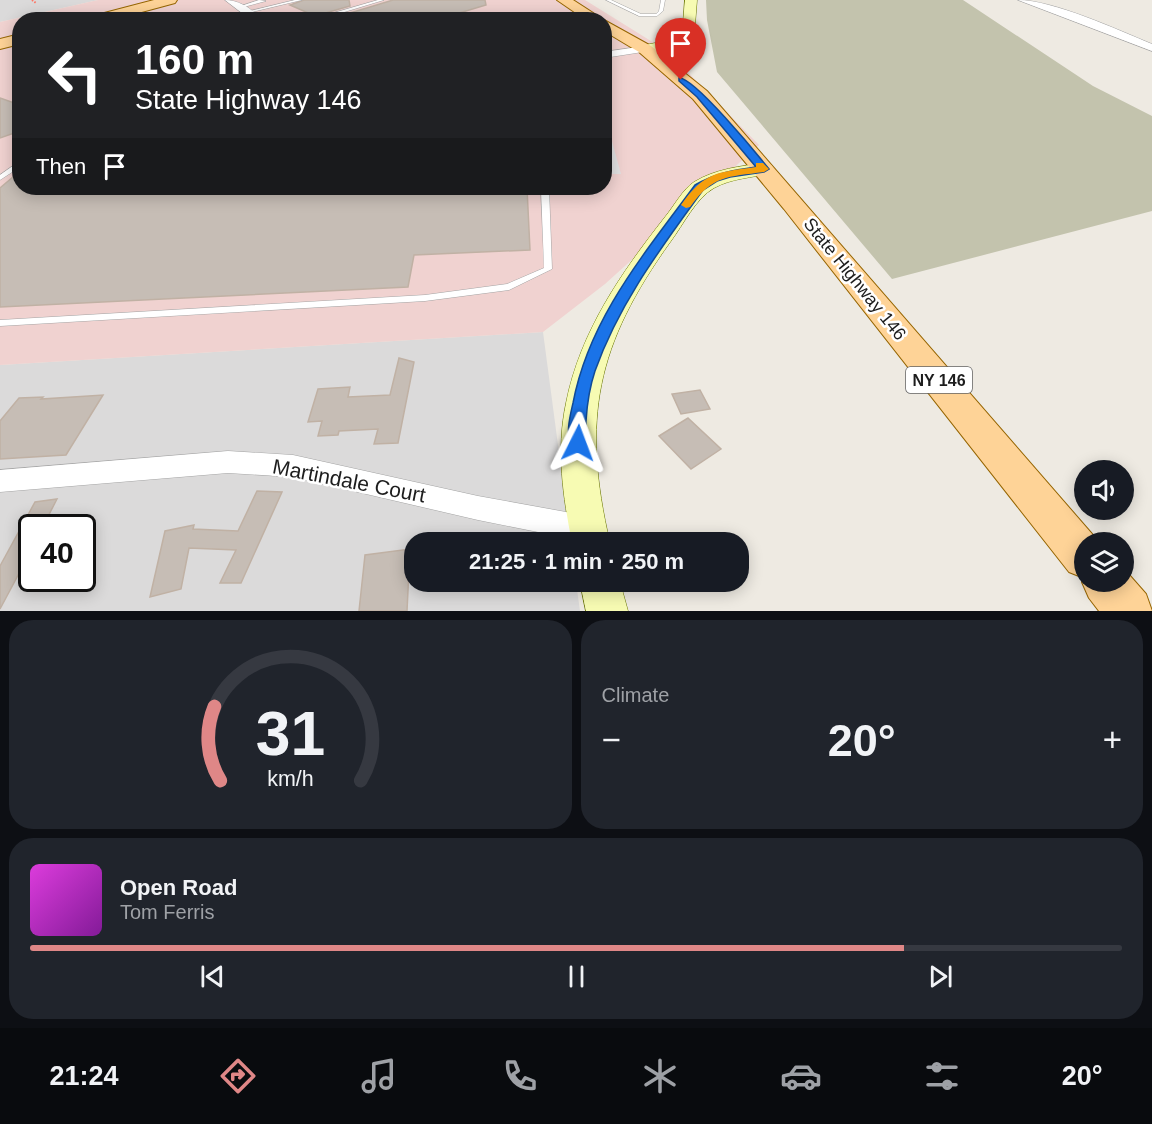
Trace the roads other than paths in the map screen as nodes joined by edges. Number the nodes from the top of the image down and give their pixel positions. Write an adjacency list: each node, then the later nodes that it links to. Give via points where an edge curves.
1 (170, 0): 11 (main road)
2 (261, 0): 10 (lane, via 264,1)
3 (300, 0): 10 (lane)
4 (382, 0): 12 (lane)
5 (564, 0): 13 (main road)
6 (608, 0): 7 (lane, via 640,15 657,15)
7 (663, 0)
8 (690, 0): 16 (street, via 689,35)
9 (1022, 0): 15 (street)
10 (234, 4)
11 (125, 12)
12 (339, 12)
13 (584, 12)
14 (612, 29): 16 (main road, State Highway 146 / NY 146)
15 (1152, 48)
16 (645, 49): 17 (street); 18 (main road, State Highway 146 / NY 146, via 700,95)
17 (612, 54)
18 (764, 169): 23 (street, via 713,178 699,188 633,276 602,332 586,374 578,421 578,465); 24 (main road, State Highway 146 / NY 146)
19 (545, 195): 20 (lane, via 548,269 509,287 425,298)
20 (0, 323)
21 (0, 481): 22 (street, Martindale Court, via 228,462 293,465)
22 (573, 532)
23 (588, 532)
24 (1074, 545)
25 (602, 592): 27 (street)
26 (1113, 592): 28 (main road)
27 (607, 611)
28 (1129, 611)

